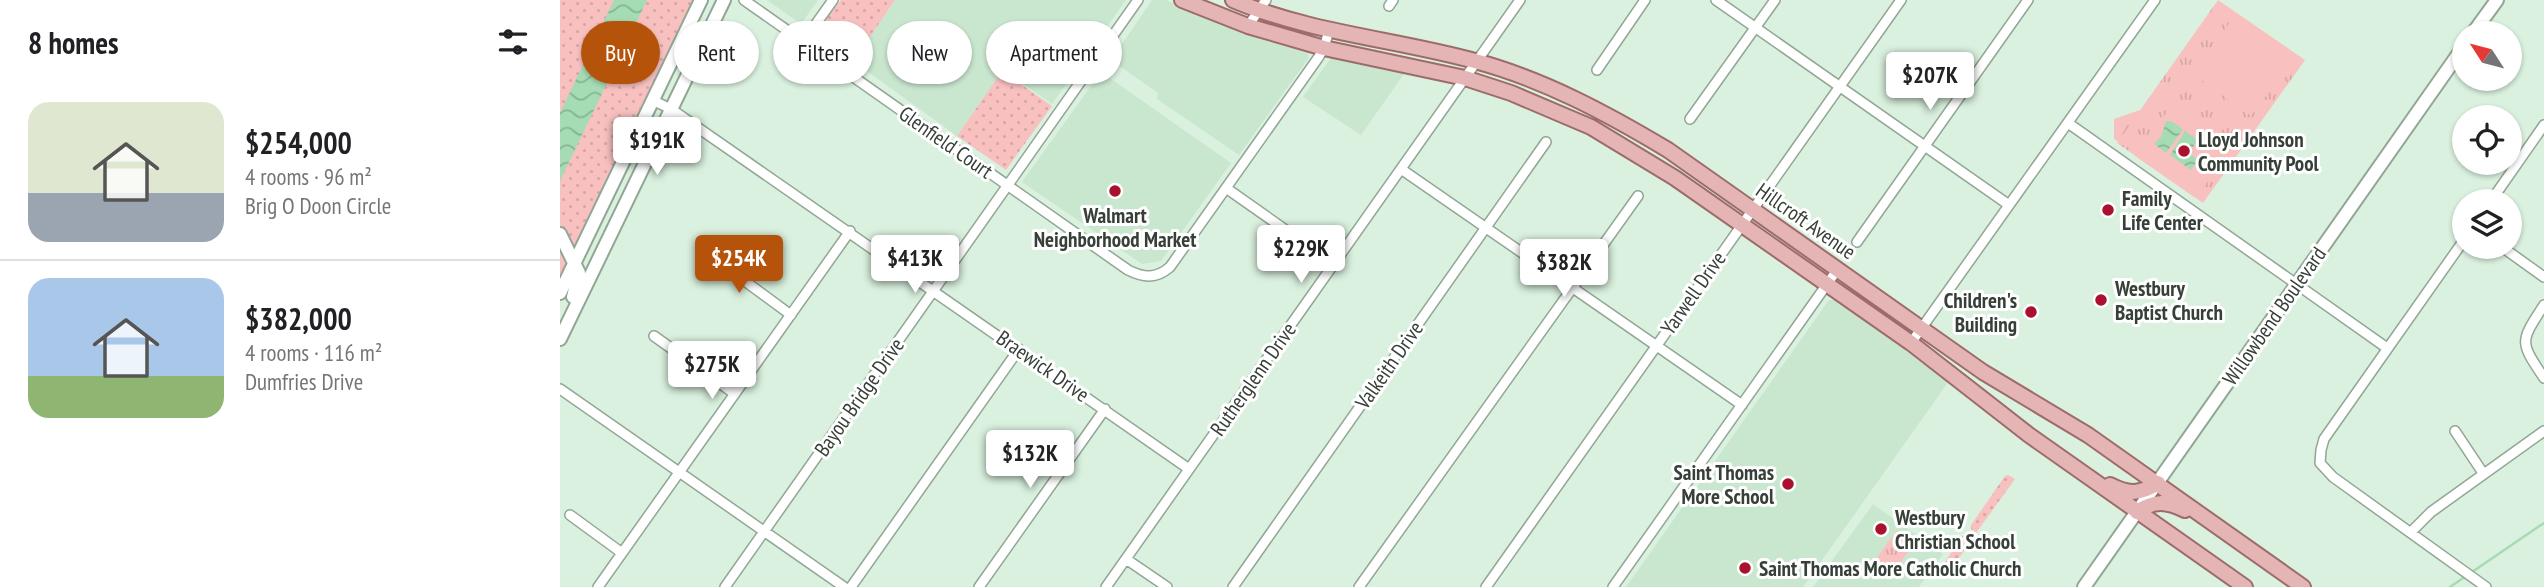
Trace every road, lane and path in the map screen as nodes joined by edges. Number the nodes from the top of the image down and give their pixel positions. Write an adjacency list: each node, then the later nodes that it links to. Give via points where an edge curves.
1 (701, 0): 30 (main road)
2 (724, 0): 31 (main road)
3 (744, 0): 17 (street, Glenfield Court)
4 (833, 0): 18 (street)
5 (1138, 0): 38 (street, Bayou Bridge Drive)
6 (1182, 0): 20 (main road, Hillcroft Avenue)
7 (1233, 0): 16 (main road, Hillcroft Avenue)
8 (1520, 0): 24 (street, Rutherglenn Drive)
9 (1646, 0): 26 (street)
10 (1716, 0): 21 (street)
11 (1774, 0): 21 (street)
12 (1901, 0): 29 (street, Yarwell Drive)
13 (2028, 0): 36 (street)
14 (2155, 0): 33 (street)
15 (2497, 0): 19 (main road)
16 (1262, 5): 20 (street); 22 (main road, Hillcroft Avenue)
17 (774, 21)
18 (818, 21)
19 (2482, 21)
20 (1248, 26): 23 (main road, Hillcroft Avenue)
21 (1755, 27): 29 (street); 32 (street)
22 (1329, 30): 23 (street); 24 (main road, Hillcroft Avenue)
23 (1324, 47): 27 (main road, Hillcroft Avenue); 39 (street)
24 (1477, 61): 27 (street, Rutherglenn Drive); 43 (main road, Hillcroft Avenue, via 1569,96 1624,123)
25 (2452, 63): 57 (main road, Willowbend Boulevard)
26 (1597, 69)
27 (1465, 78): 37 (street, Rutherglenn Drive); 44 (main road, Hillcroft Avenue, via 1591,127)
28 (863, 84): 38 (street, Glenfield Court)
29 (1840, 87): 36 (street); 43 (street, Yarwell Drive)
30 (652, 100): 31 (street, Braewick Drive); 47 (main road)
31 (671, 109): 46 (street, Braewick Drive); 66 (main road)
32 (1690, 119)
33 (2068, 122): 42 (street); 57 (street)
34 (2544, 125): 40 (street)
35 (1546, 142): 45 (street, Valkeith Drive)
36 (1925, 146): 42 (street); 49 (street)
37 (1401, 169): 45 (street); 54 (street, Rutherglenn Drive)
38 (1008, 186): 39 (street, Glenfield Court, via 1128,270 1150,277 1170,267); 60 (street, Bayou Bridge Drive)
39 (1226, 188): 54 (street)
40 (2499, 189)
41 (1638, 196): 59 (street)
42 (2009, 205): 64 (street)
43 (1753, 209): 44 (street, Yarwell Drive); 55 (main road, Hillcroft Avenue)
44 (1742, 225): 58 (main road, Hillcroft Avenue); 68 (street, Yarwell Drive)
45 (1487, 227): 59 (street); 98 (street, Valkeith Drive)
46 (850, 231): 60 (street, Braewick Drive); 63 (street)
47 (588, 234): 48 (main road, via 575,241); 53 (main road)
48 (562, 238): 53 (main road)
49 (1857, 242)
50 (704, 250): 63 (street)
51 (2452, 257): 69 (street)
52 (2519, 259): 56 (street)
53 (575, 263): 61 (main road); 66 (main road, via 579,280)
54 (1334, 264): 78 (street, Rutherglenn Drive)
55 (1838, 270): 58 (street); 64 (main road, Hillcroft Avenue)
56 (2544, 277)
57 (2296, 284): 69 (street); 82 (main road, Willowbend Boulevard)
58 (1826, 285): 67 (main road, Hillcroft Avenue); 74 (street)
59 (1573, 287): 68 (street); 99 (street)
60 (934, 290): 70 (street, Braewick Drive); 86 (street, Bayou Bridge Drive)
61 (560, 293)
62 (2544, 305): 71 (street, via 2524,339)
63 (791, 315): 73 (street)
64 (1922, 328): 67 (street); 82 (main road, Hillcroft Avenue)
65 (654, 336): 73 (street)
66 (560, 338)
67 (1911, 343): 80 (main road, Hillcroft Avenue)
68 (1656, 346): 74 (street); 100 (street, Yarwell Drive)
69 (2387, 348): 87 (street, via 2324,439 2320,463)
70 (1019, 349): 75 (street, Braewick Drive); 94 (street)
71 (2544, 378)
72 (560, 389): 79 (street)
73 (735, 394): 79 (street)
74 (1742, 405): 101 (street)
75 (1105, 410): 78 (street, Braewick Drive); 95 (street)
76 (2455, 431): 81 (street)
77 (2544, 431): 81 (street)
78 (1189, 469): 89 (street, Rutherglenn Drive)
79 (680, 471): 86 (street); 88 (street)
80 (2080, 472): 82 (main road, via 2133,493); 83 (main road, Hillcroft Avenue)
81 (2483, 473): 87 (street)
82 (2158, 483): 83 (main road, Willowbend Boulevard); 85 (main road, Hillcroft Avenue)
83 (2137, 512): 85 (main road, via 2151,503 2168,503); 102 (main road, Willowbend Boulevard); 103 (main road, Hillcroft Avenue)
84 (570, 515): 88 (street)
85 (2217, 526): 104 (main road, Hillcroft Avenue)
86 (765, 531): 92 (street, Bayou Bridge Drive); 93 (street)
87 (2411, 532): 90 (street)
88 (622, 553): 91 (street)
89 (1126, 559): 96 (street, Rutherglenn Drive); 97 (street)
90 (2483, 584)
91 (598, 587)
92 (725, 587)
93 (844, 587)
94 (851, 587)
95 (979, 587)
96 (1106, 587)
97 (1167, 587)
98 (1233, 587)
99 (1359, 587)
100 (1486, 587)
101 (1614, 587)
102 (2084, 587)
103 (2245, 587)
104 (2303, 587)

